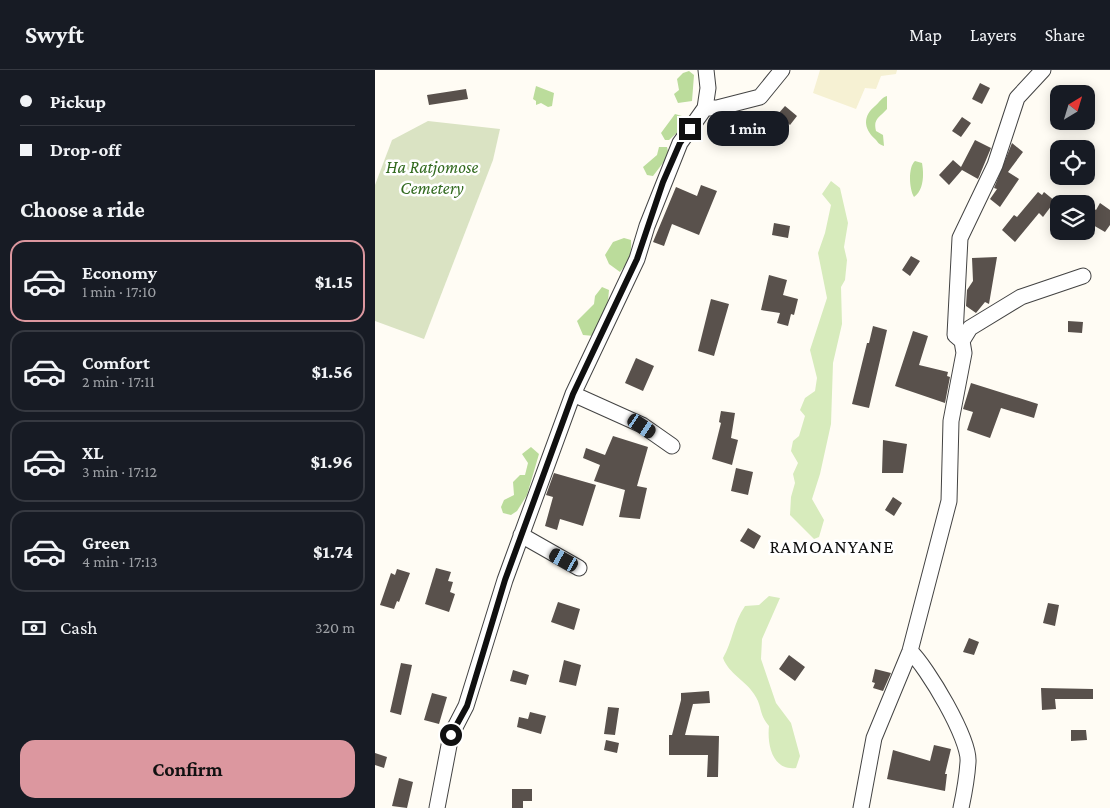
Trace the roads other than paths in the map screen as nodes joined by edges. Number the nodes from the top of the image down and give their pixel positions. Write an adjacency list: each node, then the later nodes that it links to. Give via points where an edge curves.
1 (706, 70): 4 (street)
2 (782, 70): 4 (street, via 760,98)
3 (1043, 70): 6 (street, via 1017,98 995,165 960,238 955,334)
4 (705, 108): 7 (street, via 680,143 637,259)
5 (1083, 276): 6 (street, via 1021,297 970,328)
6 (962, 341): 11 (street, via 964,354 951,421 949,501)
7 (573, 394): 8 (street, via 642,426); 9 (street)
8 (673, 446)
9 (521, 535): 10 (street); 12 (street, via 467,706 451,735)
10 (579, 568)
11 (910, 651): 13 (street, via 874,738); 14 (street, via 932,681 963,740 969,762)
12 (437, 808)
13 (861, 808)
14 (961, 808)

